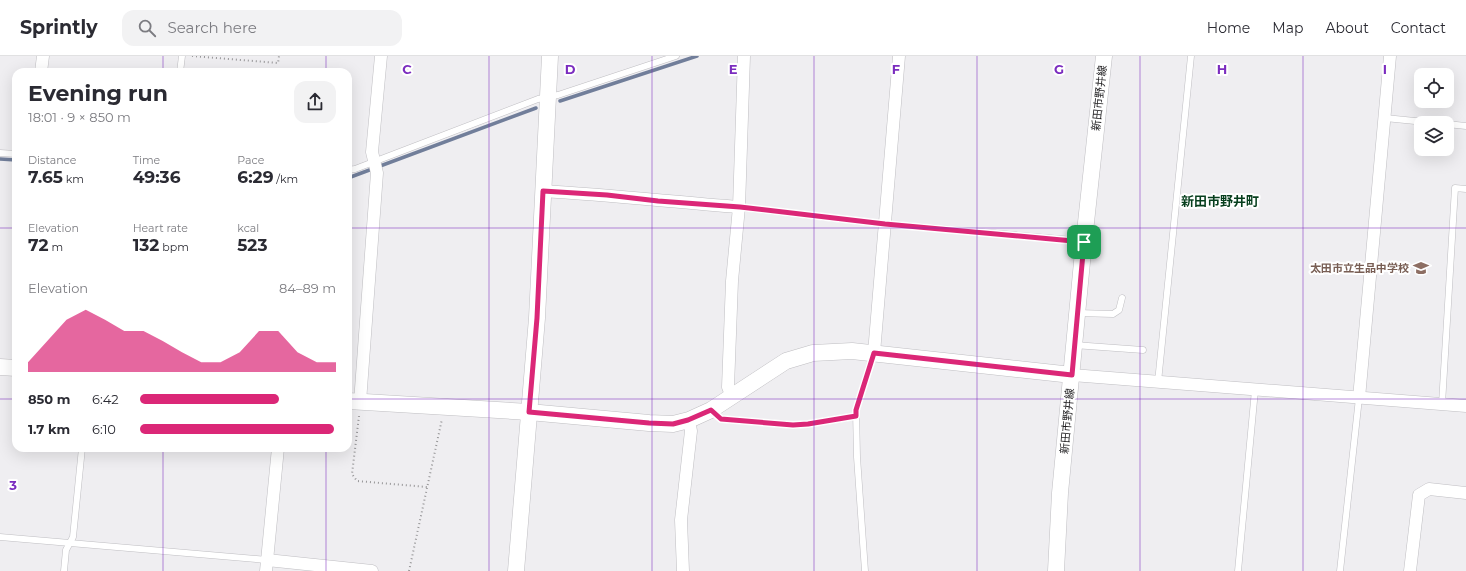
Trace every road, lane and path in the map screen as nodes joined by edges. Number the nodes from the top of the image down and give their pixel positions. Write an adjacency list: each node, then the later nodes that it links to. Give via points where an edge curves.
1 (43, 56): 13 (street)
2 (182, 56): 14 (lane)
3 (192, 56): 4 (path, via 278,63)
4 (279, 56)
5 (381, 56): 22 (street, via 372,152)
6 (550, 56): 15 (street)
7 (676, 56): 15 (lane)
8 (744, 56): 26 (street)
9 (899, 56): 27 (street)
10 (1104, 56): 28 (street, 新田市野井線)
11 (1191, 56): 37 (lane)
12 (1390, 56): 16 (street)
13 (42, 68)
14 (180, 68)
15 (548, 97): 22 (lane); 25 (street)
16 (1385, 118): 17 (lane); 40 (street)
17 (1414, 121)
18 (1454, 125): 19 (lane)
19 (1466, 126)
20 (0, 153): 21 (lane)
21 (12, 154)
22 (376, 167): 23 (lane); 41 (street)
23 (352, 170)
24 (1466, 189): 42 (lane, via 1455,188)
25 (543, 191): 26 (street); 46 (street, via 537,318)
26 (740, 207): 27 (lane); 39 (street, via 732,282 728,387)
27 (885, 224): 28 (lane); 33 (street)
28 (1084, 242): 30 (street, 新田市野井線)
29 (1122, 298): 30 (lane, via 1119,310 1113,314)
30 (1077, 313): 31 (street, 新田市野井線)
31 (1074, 345): 32 (lane); 36 (street, 新田市野井線)
32 (1144, 350)
33 (874, 353): 36 (street); 39 (street, via 813,353 786,361); 47 (lane)
34 (0, 367): 35 (street)
35 (12, 368)
36 (1072, 375): 37 (street); 62 (street, 新田市野井線, via 1060,493)
37 (1158, 382): 38 (street)
38 (1255, 390): 40 (street); 63 (lane)
39 (732, 397): 45 (street)
40 (1359, 398): 42 (street); 64 (lane)
41 (354, 402): 43 (street); 51 (path, via 352,474 357,481)
42 (1442, 404): 44 (street)
43 (445, 406): 46 (street); 51 (path)
44 (1466, 406)
45 (711, 410): 47 (lane, via 721,419 793,425); 48 (street)
46 (529, 412): 48 (street, via 649,423 673,424); 59 (street)
47 (856, 416): 61 (lane)
48 (688, 420): 60 (street, via 691,431 681,520)
49 (82, 452): 54 (lane, via 73,537)
50 (278, 452): 55 (street)
51 (427, 487): 58 (path)
52 (1466, 493): 65 (street, via 1429,489 1418,495)
53 (0, 537): 54 (lane)
54 (70, 543): 55 (lane); 56 (lane, via 66,550)
55 (267, 566): 57 (street)
56 (64, 571)
57 (372, 571)
58 (409, 571)
59 (516, 571)
60 (683, 571)
61 (865, 571)
62 (1056, 571)
63 (1238, 571)
64 (1340, 571)
65 (1410, 571)

